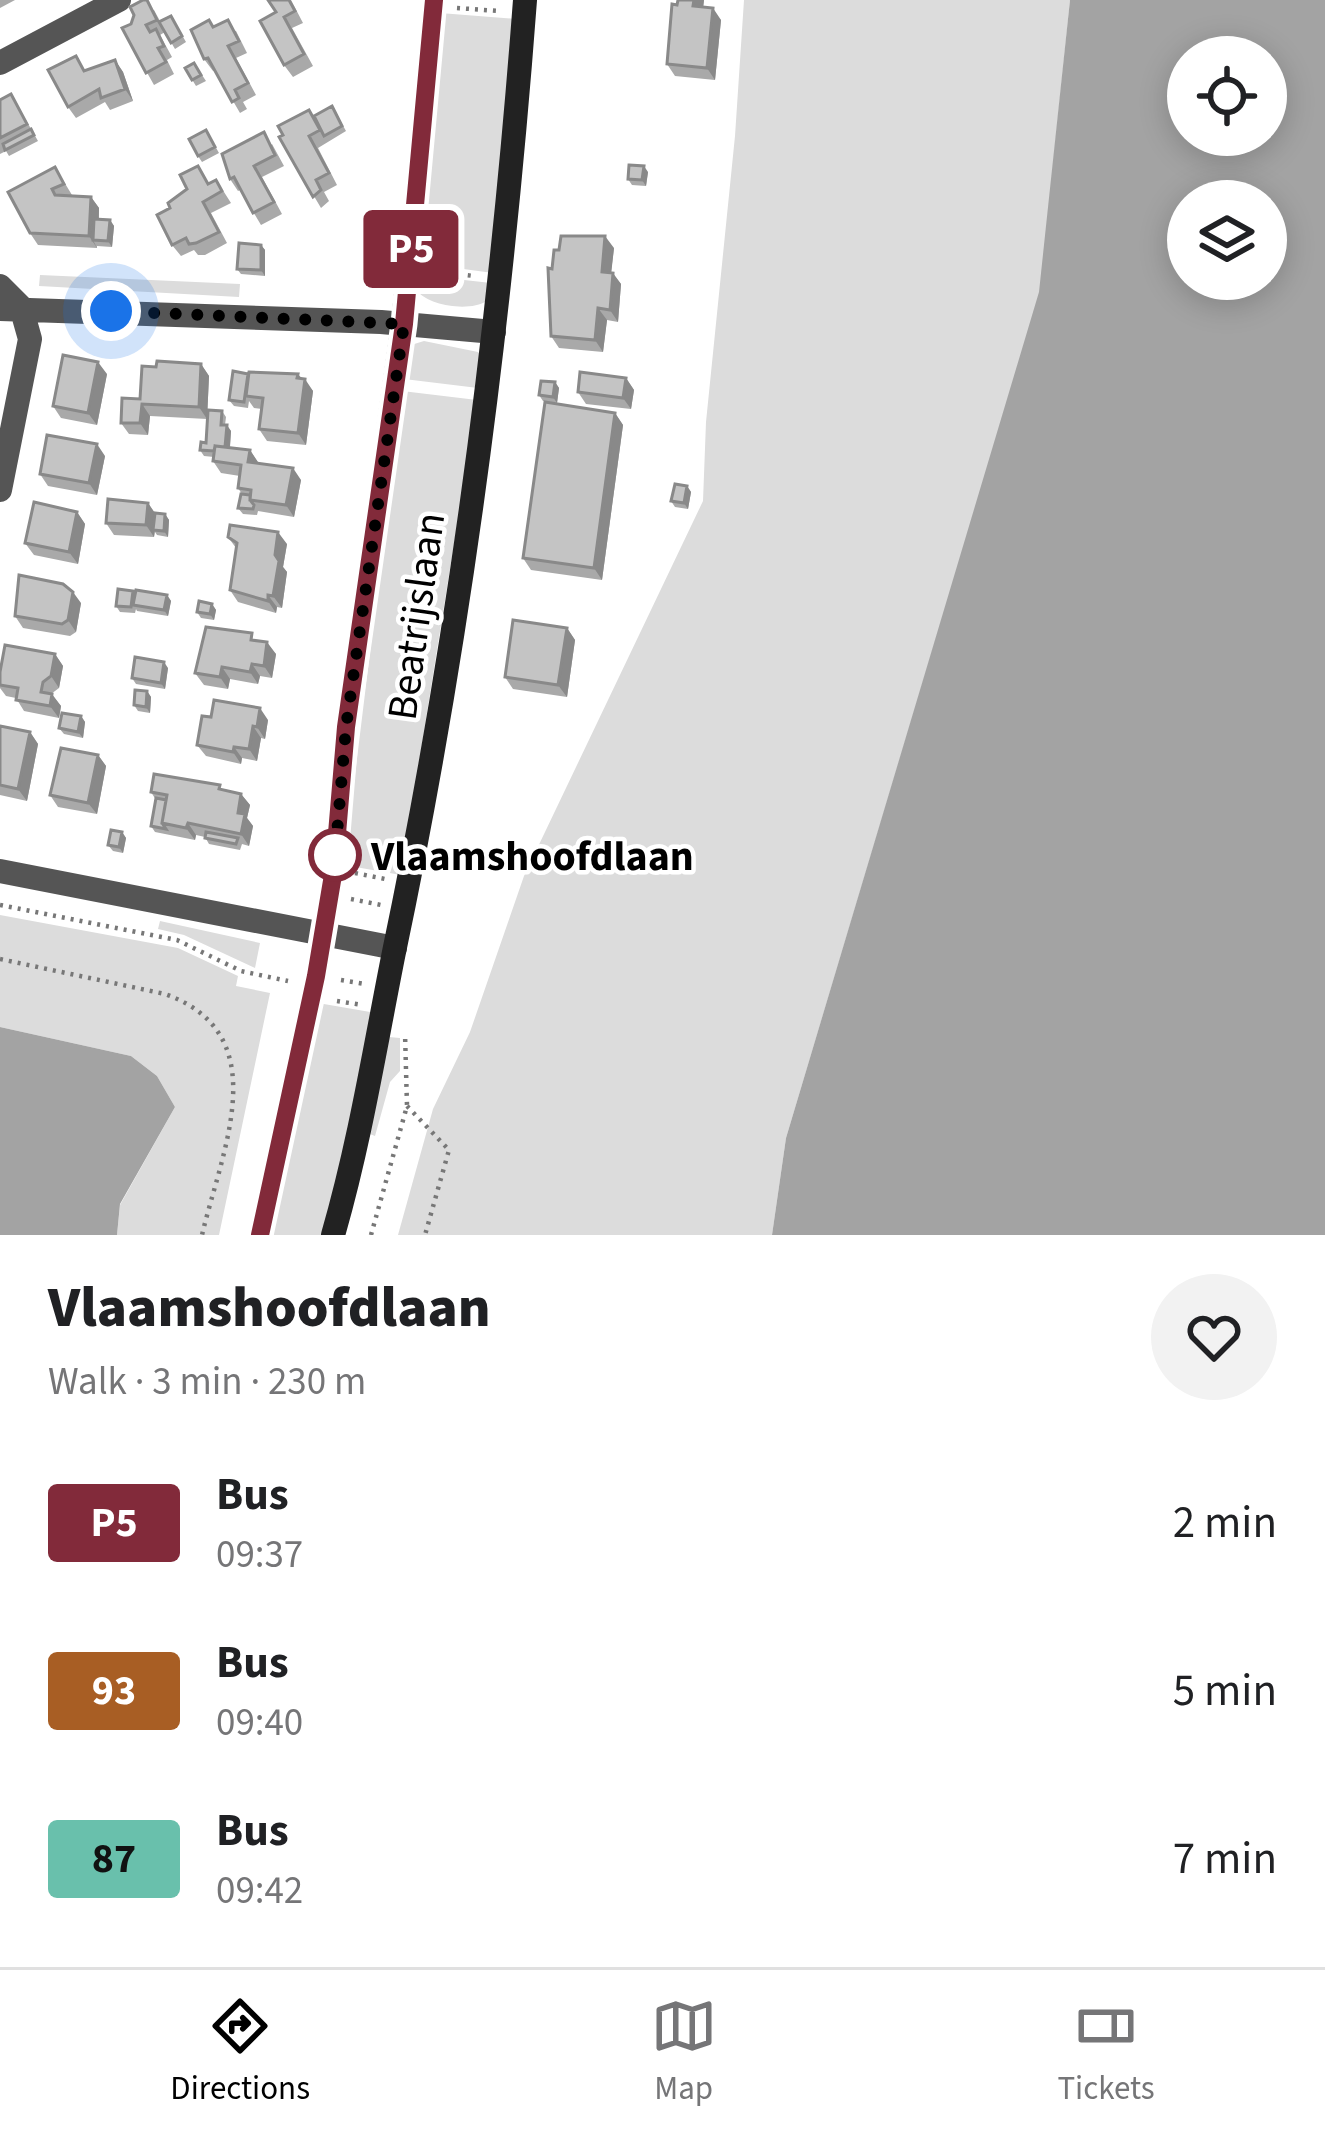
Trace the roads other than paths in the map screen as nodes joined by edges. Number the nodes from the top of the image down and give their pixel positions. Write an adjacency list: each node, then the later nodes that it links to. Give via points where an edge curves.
1 (119, 0): 4 (street)
2 (434, 3): 7 (street, Beatrijslaan)
3 (524, 7): 8 (street, Beatrijslaan)
4 (0, 63)
5 (0, 286): 6 (street)
6 (11, 308): 7 (street); 9 (street, via 30,339)
7 (404, 324): 8 (street); 11 (street, Beatrijslaan)
8 (494, 332): 12 (street, Beatrijslaan, via 455,625)
9 (0, 490)
10 (0, 871): 11 (street)
11 (321, 934): 12 (street); 13 (street, Beatrijslaan)
12 (395, 948): 14 (street, Beatrijslaan, via 394,1004)
13 (260, 1235)
14 (333, 1235)

